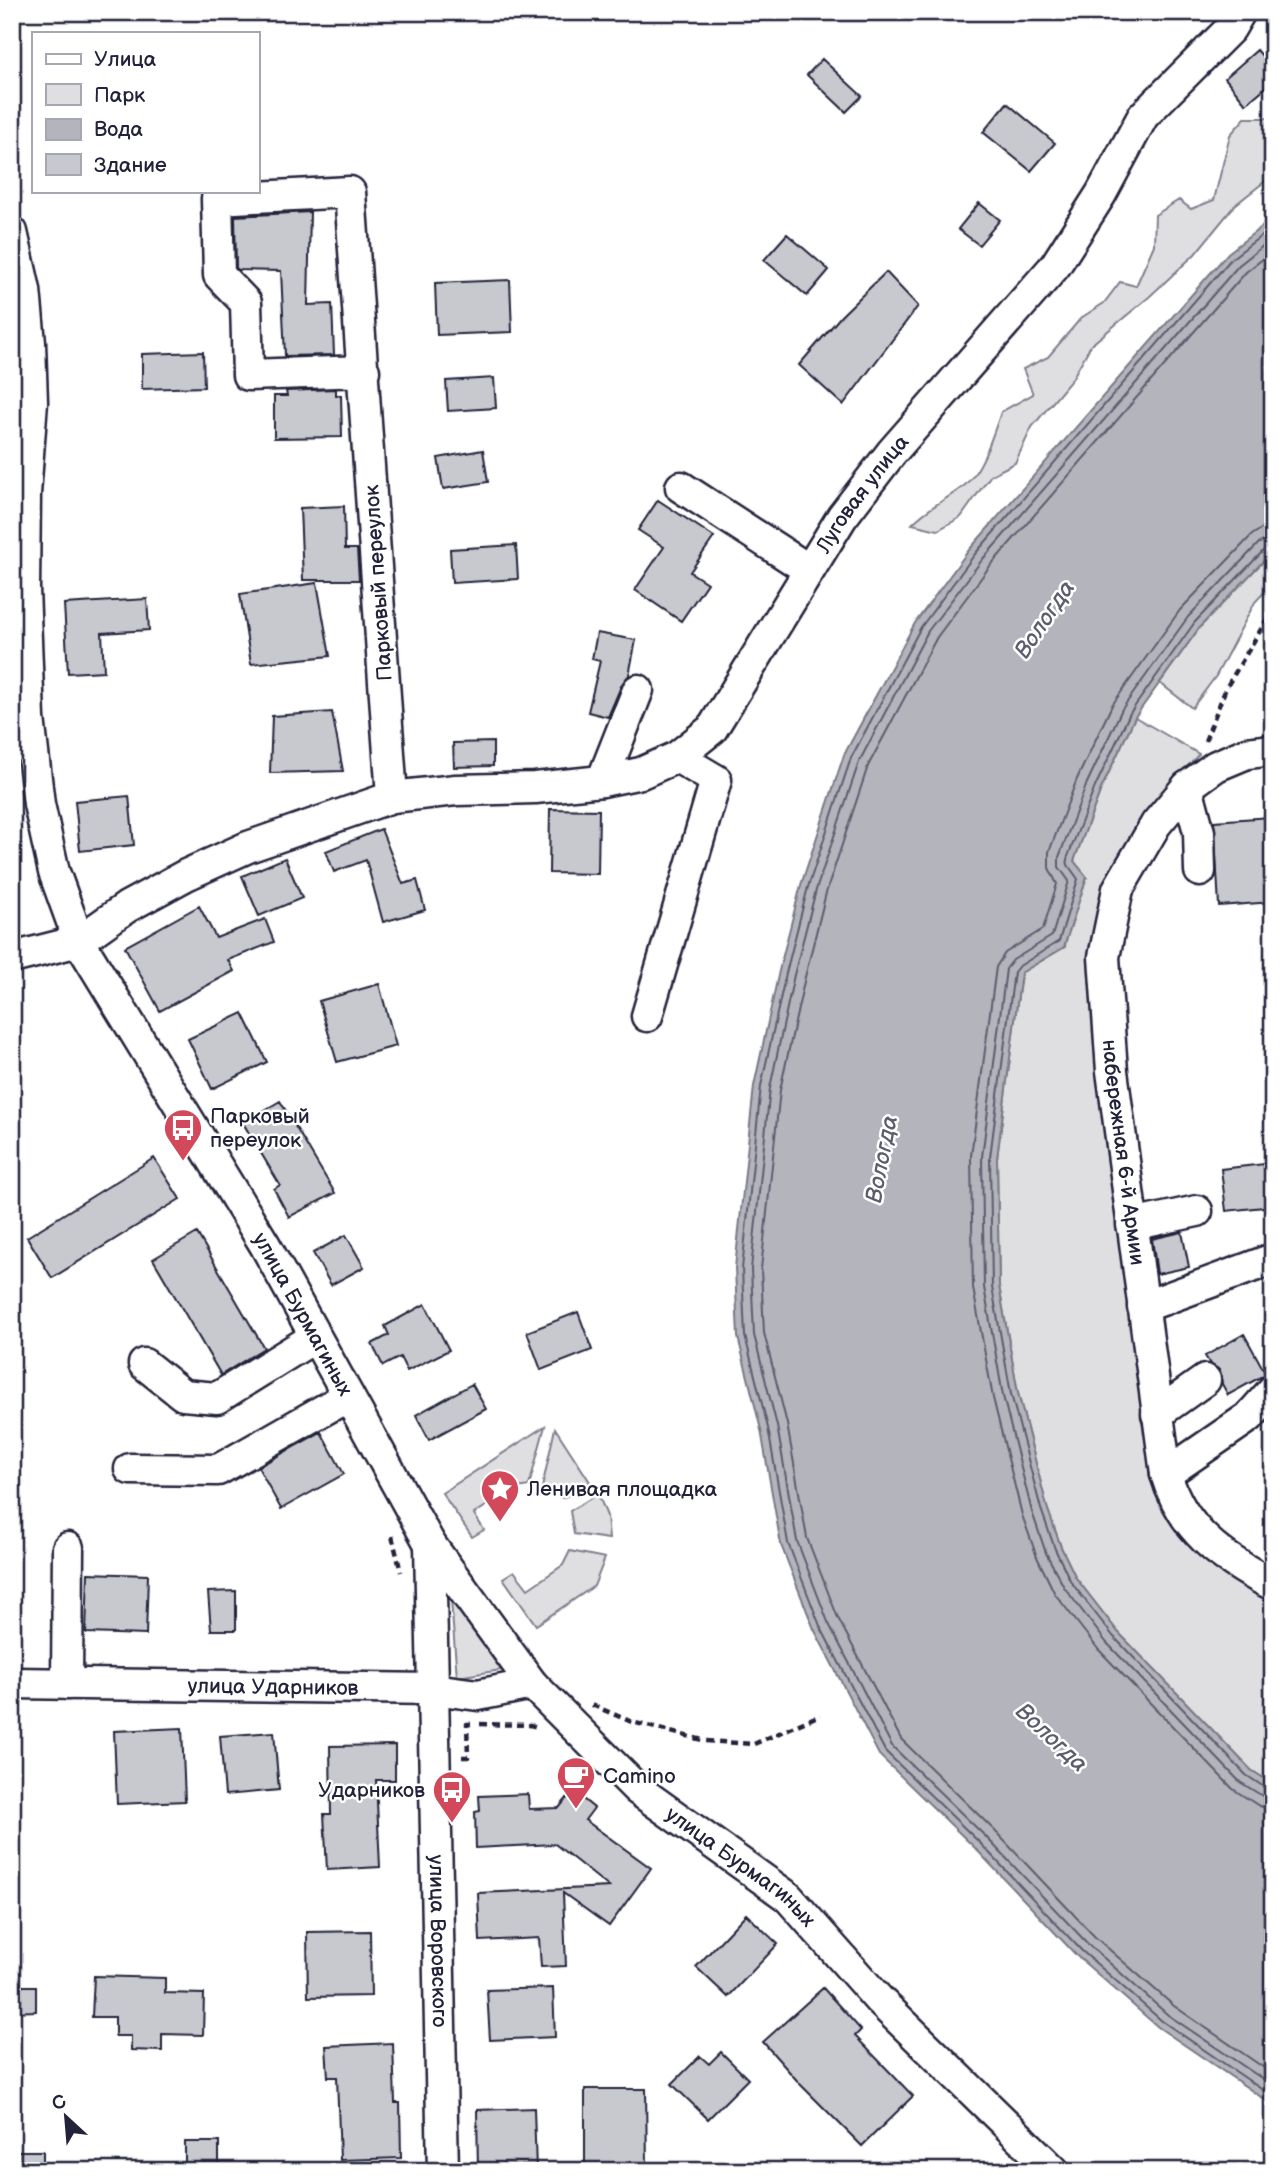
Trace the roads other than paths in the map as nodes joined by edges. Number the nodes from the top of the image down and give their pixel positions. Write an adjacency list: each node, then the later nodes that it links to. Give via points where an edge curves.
1 (1240, 12): 5 (street, Луговая улица, via 1230,29 1143,116 1055,267 892,452 842,517)
2 (12, 232): 15 (street, улица Бурмагиных, via 25,290 30,343 24,588 29,718 54,872)
3 (364, 371): 3 (street, Парковый переулок, via 350,192 217,199 219,275 246,303 248,375); 13 (street, Парковый переулок)
4 (681, 487): 5 (street)
5 (809, 570): 7 (street, Луговая улица)
6 (638, 690): 10 (street)
7 (712, 729): 9 (street, Луговая улица); 11 (street)
8 (1273, 750): 12 (street, набережная 6-й Армии, via 1247,753 1216,766)
9 (677, 757): 10 (street, Луговая улица, via 641,773); 11 (street)
10 (602, 780): 13 (street, Луговая улица)
11 (716, 780): 17 (street)
12 (1187, 787): 14 (street, via 1199,832); 19 (street, набережная 6-й Армии, via 1156,824 1118,889 1104,957 1112,1071)
13 (392, 797): 15 (street, via 248,847 186,875 127,907)
14 (1200, 871)
15 (79, 941): 16 (street); 22 (street, улица Бурмагиных, via 265,1245)
16 (12, 958)
17 (647, 1016)
18 (1197, 1211): 19 (street)
19 (1132, 1225): 21 (street, набережная 6-й Армии)
20 (1273, 1259): 21 (street)
21 (1143, 1307): 27 (street, набережная 6-й Армии)
22 (315, 1337): 23 (street, via 217,1398 183,1395); 26 (street, улица Бурмагиных)
23 (144, 1364)
24 (1205, 1380): 27 (street)
25 (1273, 1390): 29 (street, via 1250,1417)
26 (348, 1396): 28 (street, via 218,1470); 30 (street, улица Бурмагиных)
27 (1157, 1413): 29 (street, набережная 6-й Армии)
28 (130, 1469)
29 (1166, 1474): 32 (street, набережная 6-й Армии, via 1186,1519 1211,1546)
30 (430, 1544): 35 (street, улица Бурмагиных); 36 (street, улица Воровского)
31 (68, 1548): 34 (street)
32 (1273, 1585)
33 (12, 1683): 34 (street, улица Ударников)
34 (67, 1684): 36 (street, улица Ударников)
35 (532, 1684): 36 (street, улица Ударников, via 478,1695); 38 (street, улица Бурмагиных, via 637,1789 788,1897 879,2000)
36 (433, 1689): 37 (street, улица Воровского)
37 (443, 2171)
38 (1054, 2171)

